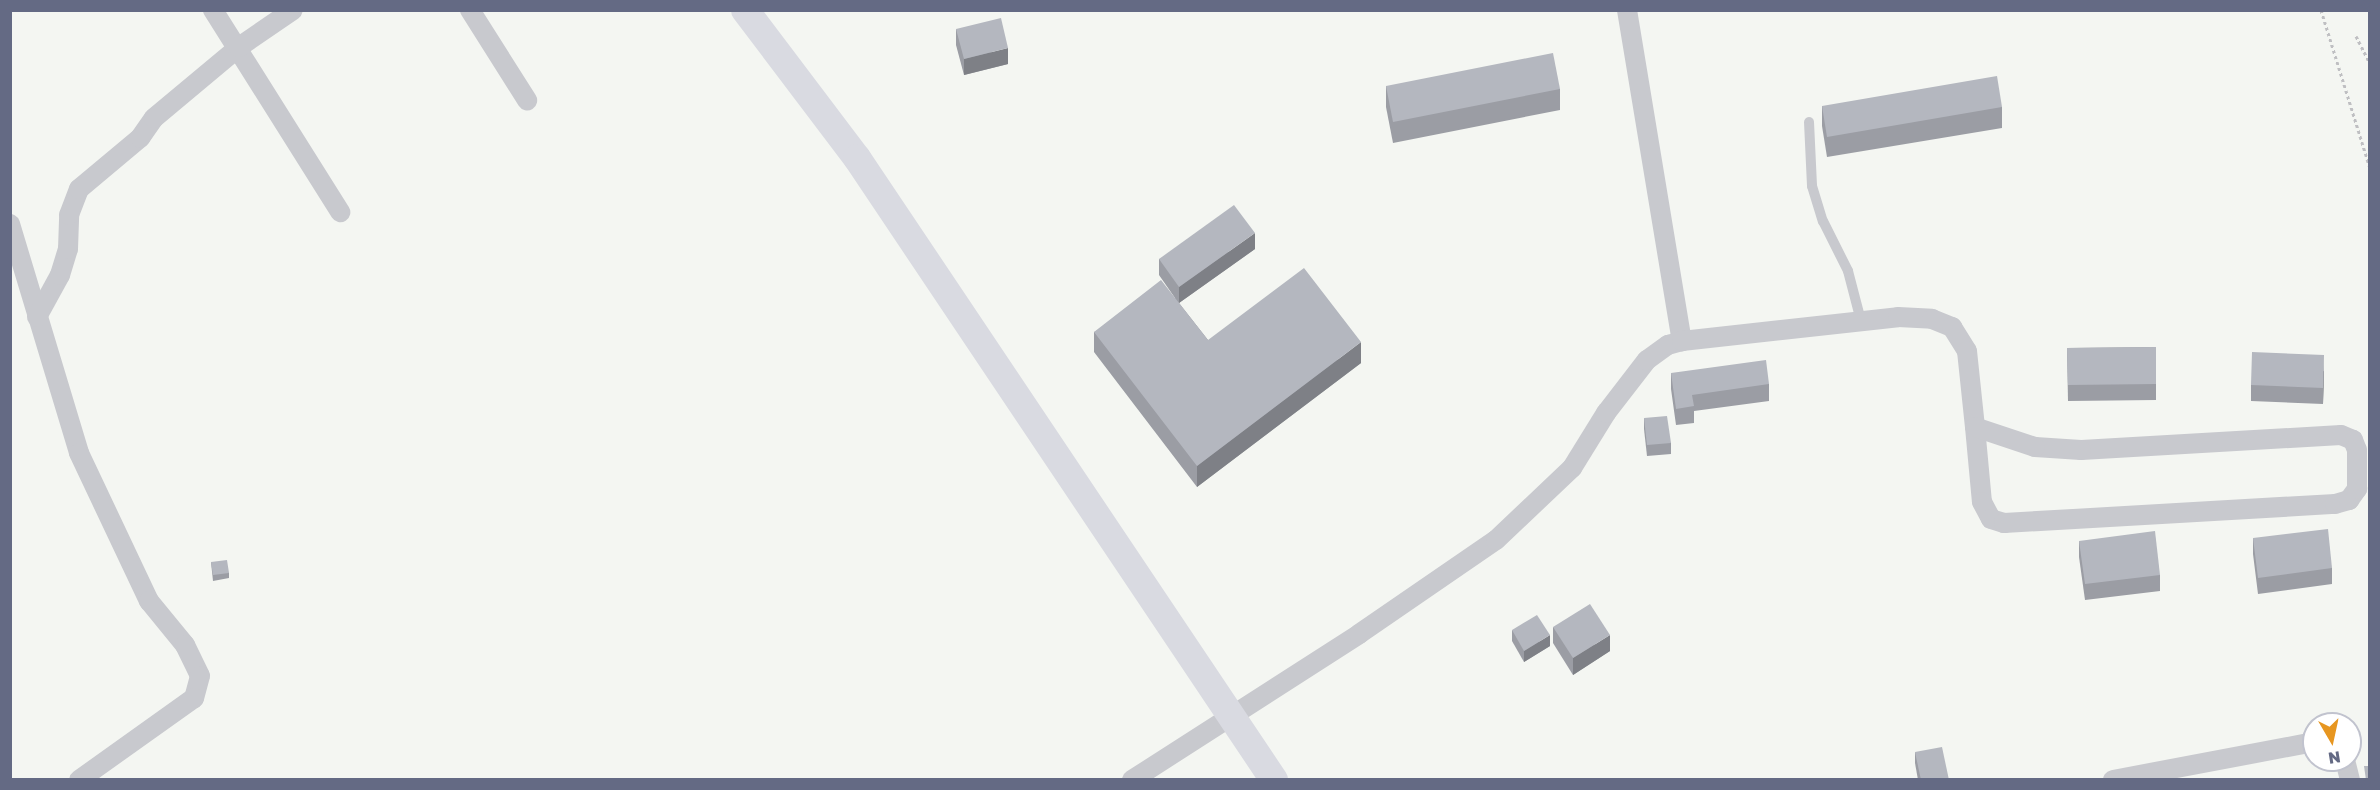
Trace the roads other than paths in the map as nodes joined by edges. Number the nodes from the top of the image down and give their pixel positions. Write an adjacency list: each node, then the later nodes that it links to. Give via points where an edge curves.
1 (213, 10): 6 (street)
2 (293, 10): 6 (street)
3 (470, 10): 7 (street)
4 (745, 10): 15 (main road, via 857,158)
5 (1627, 10): 13 (street)
6 (239, 47): 9 (street); 11 (street, via 154,118 140,138 79,189 69,214 68,249 60,275)
7 (527, 100)
8 (1809, 122): 12 (lane, via 1812,186 1823,221 1848,271)
9 (340, 212)
10 (10, 224): 11 (street)
11 (37, 316): 17 (street, via 79,453 149,601 185,645 200,676 194,698)
12 (1861, 321): 13 (street); 14 (street, via 1932,319 1952,327 1967,351)
13 (1682, 341): 15 (street, via 1668,345 1647,360 1606,413 1572,468 1496,540 1359,634)
14 (1974, 427): 14 (street, via 1982,502 1991,519 2004,523 2335,504 2349,500 2357,489 2357,450 2353,440 2341,435 2080,450 2035,447)
15 (1229, 714): 18 (street); 19 (main road)
16 (2302, 744): 20 (street)
17 (79, 780)
18 (1132, 780)
19 (1274, 780)
20 (2113, 780)

